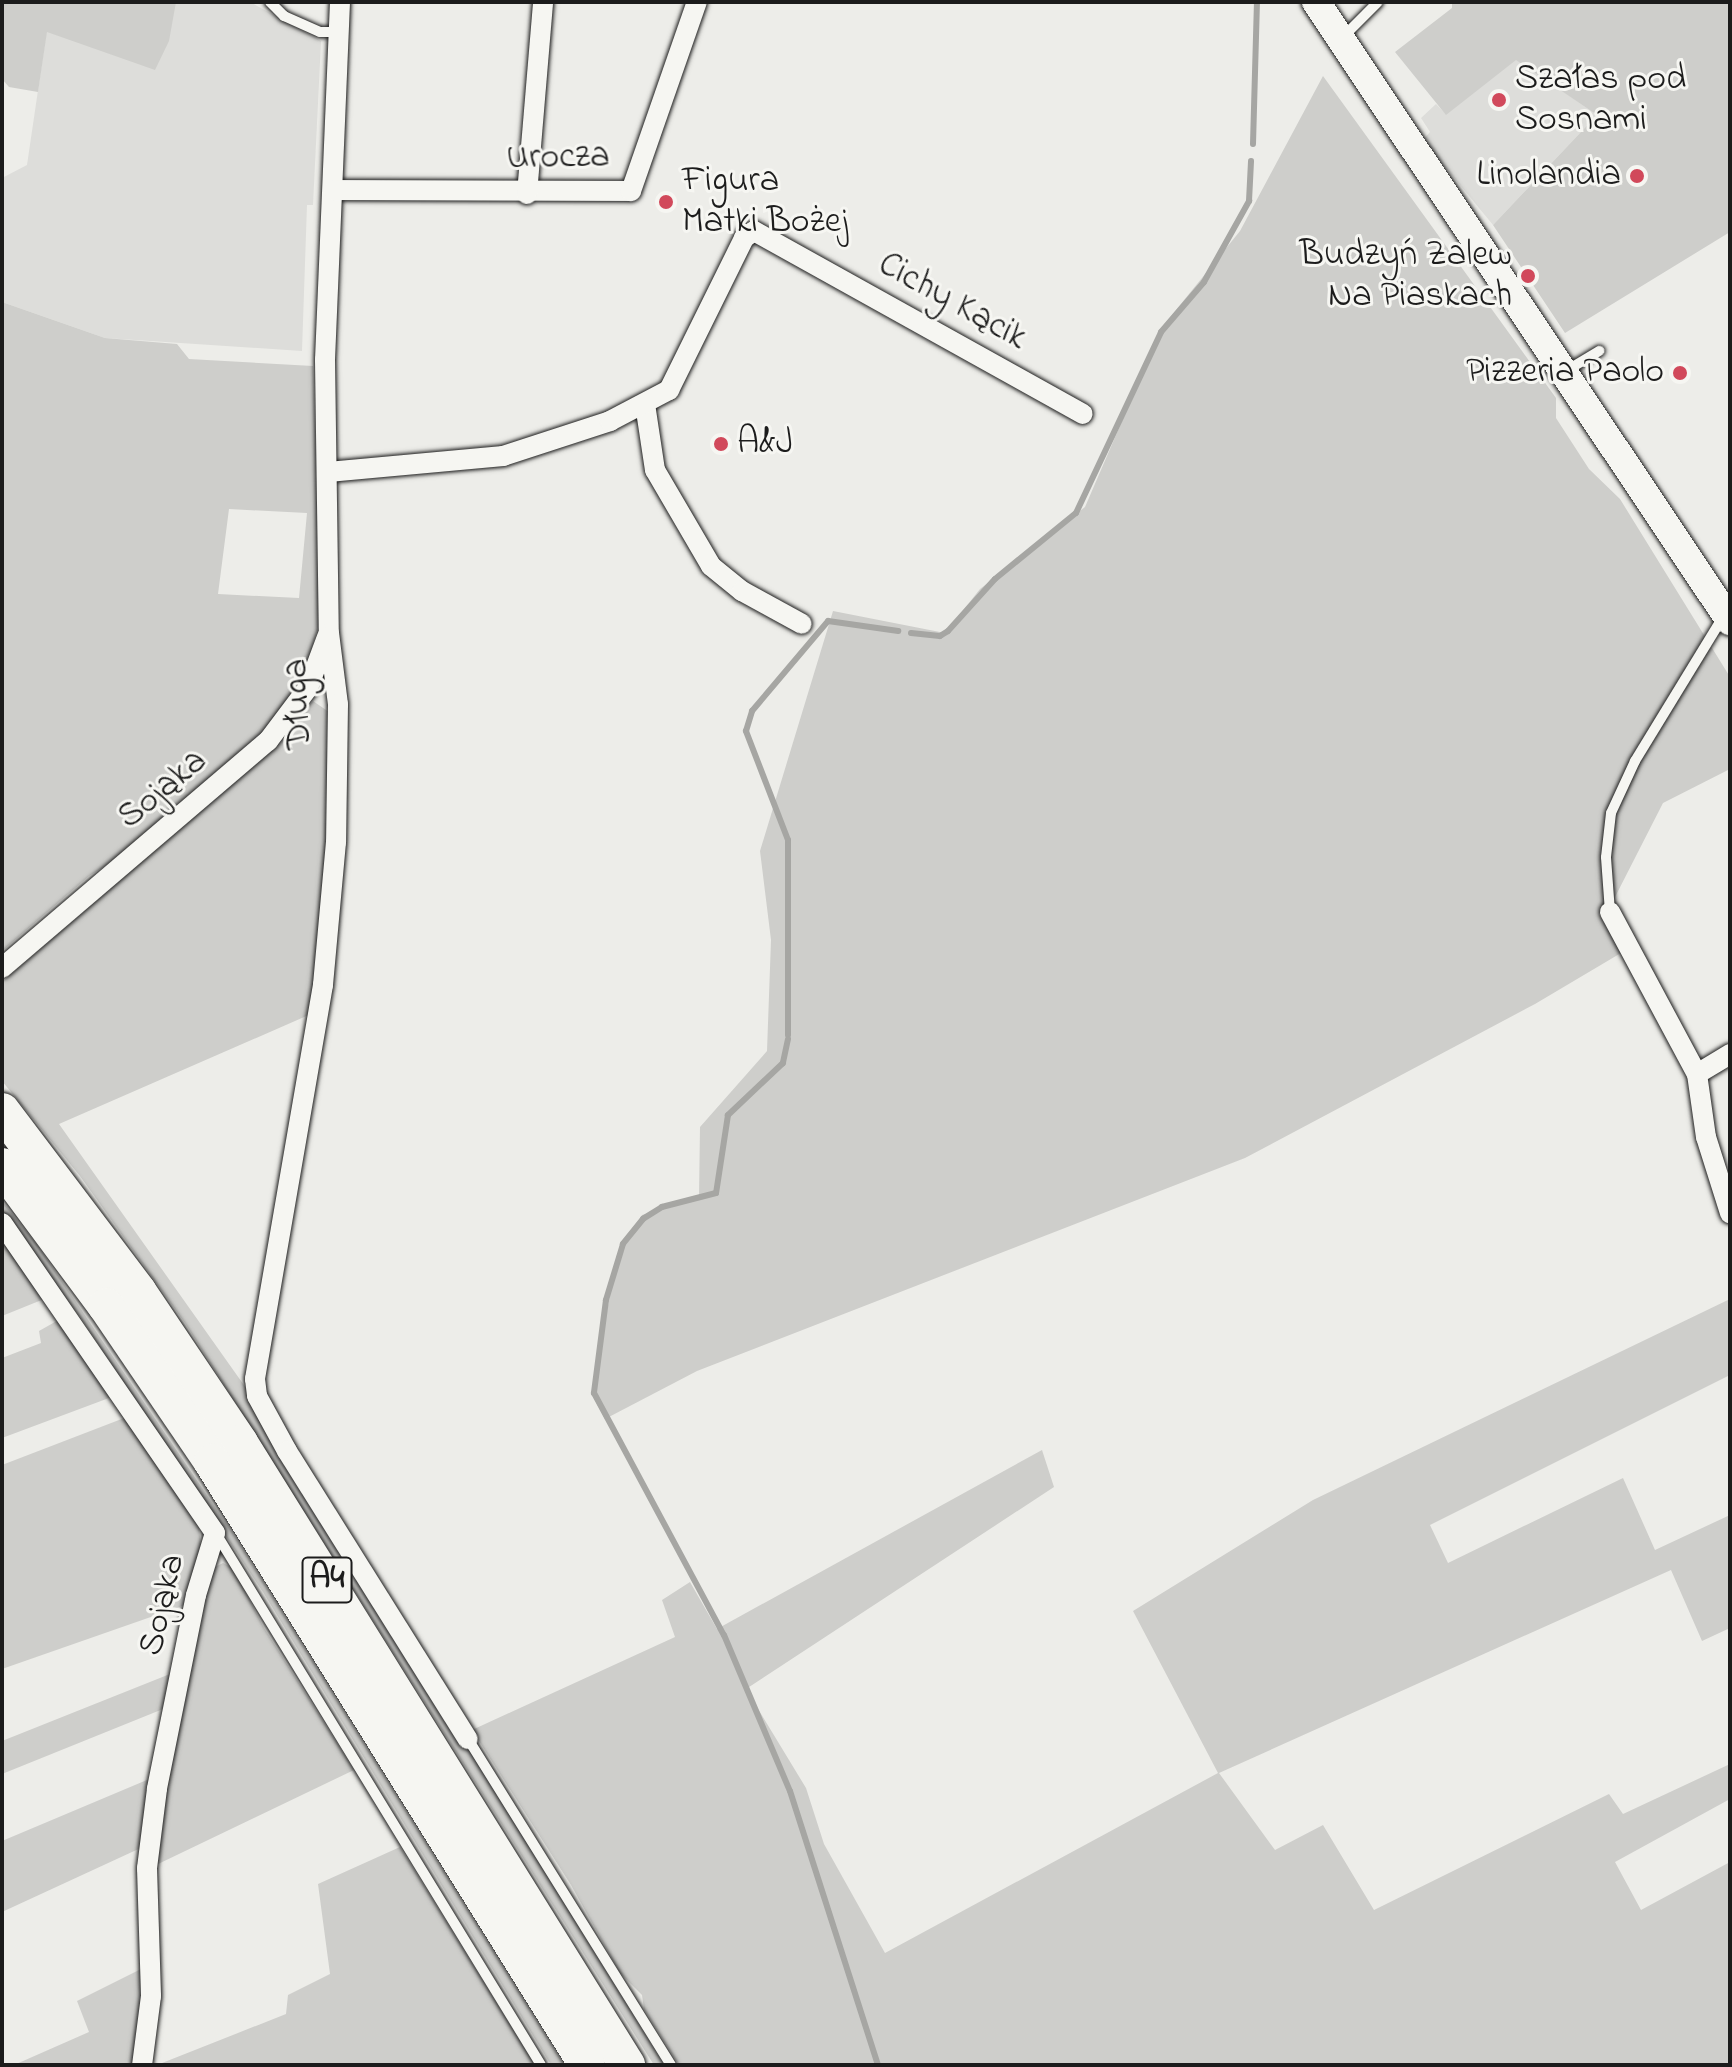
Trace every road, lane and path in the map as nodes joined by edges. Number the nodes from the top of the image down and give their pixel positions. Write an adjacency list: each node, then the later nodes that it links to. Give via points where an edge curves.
1 (270, 2): 7 (lane, via 284,16 320,32)
2 (340, 2): 7 (street, Długa)
3 (543, 2): 10 (street)
4 (697, 2): 10 (street, Urocza, via 631,191)
5 (1316, 2): 8 (main road)
6 (1378, 2): 8 (lane)
7 (338, 32): 9 (street, Długa)
8 (1342, 39): 12 (main road)
9 (334, 190): 10 (street, Urocza); 15 (street, Długa, via 325,360)
10 (527, 194)
11 (1599, 351): 12 (lane)
12 (1561, 374): 16 (main road)
13 (645, 404): 14 (street, Cichy Kącik, via 669,390 744,238 754,231); 15 (street, Cichy Kącik, via 548,444 490,459); 17 (street, via 655,470 711,566 742,591)
14 (1083, 414)
15 (328, 472): 18 (street, Długa)
16 (1727, 617): 21 (lane, via 1635,761 1611,813 1606,857)
17 (802, 624)
18 (329, 633): 19 (street, Sojąka); 20 (street, Długa)
19 (308, 688): 20 (street); 22 (street, Sojąka, via 239,771)
20 (338, 704): 30 (street, Długa, via 336,842 323,985 257,1362 257,1396)
21 (1610, 912): 24 (street)
22 (2, 968)
23 (1730, 1054): 24 (street)
24 (1697, 1074): 27 (street, via 1706,1137)
25 (2, 1111): 34 (highway, A4, via 130,1280 240,1443)
26 (2, 1166): 33 (highway, A4, via 212,1462)
27 (1730, 1213)
28 (2, 1223): 29 (street, Sojąka)
29 (215, 1533): 31 (street, Sojąka, via 196,1595 155,1805 146,1907 151,1996); 32 (lane)
30 (468, 1739): 35 (lane)
31 (142, 2065)
32 (541, 2065)
33 (587, 2065)
34 (627, 2065)
35 (671, 2065)

